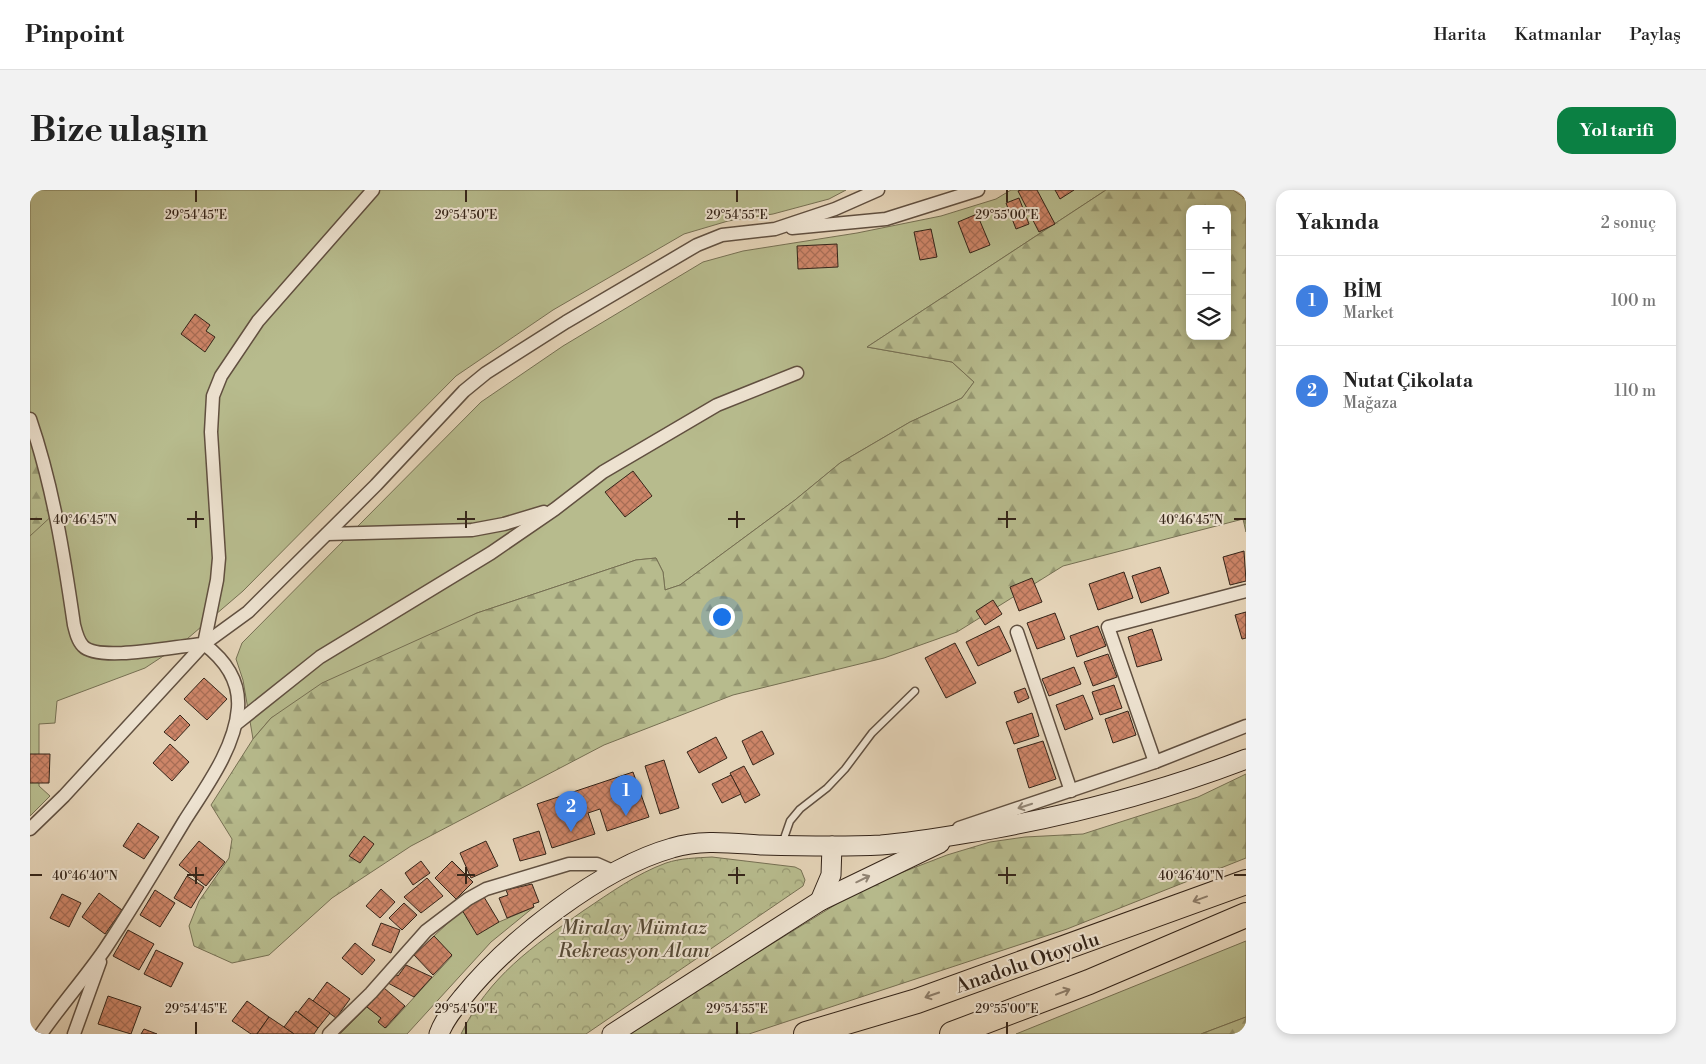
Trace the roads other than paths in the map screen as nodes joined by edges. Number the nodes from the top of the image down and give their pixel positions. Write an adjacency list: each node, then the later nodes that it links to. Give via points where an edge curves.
1 (373, 190): 11 (street, via 258,321 215,387 211,432 219,558)
2 (878, 190): 4 (street, via 835,209)
3 (978, 190): 4 (street, via 886,219)
4 (775, 229): 8 (street, via 722,235 697,245 507,358 464,391)
5 (798, 373): 7 (street, via 717,405 603,472)
6 (30, 419): 11 (street, via 56,512 77,638 92,652 117,654)
7 (555, 509): 8 (street, via 472,530); 13 (street, via 491,553 320,657)
8 (327, 534): 11 (street, via 248,612)
9 (1246, 591): 16 (street, via 1108,627)
10 (1017, 632): 17 (street)
11 (204, 644): 13 (street, via 220,656 230,670 237,697); 18 (street)
12 (915, 690): 21 (lane, via 872,732 827,788 800,809 790,821)
13 (236, 724): 27 (street, via 211,778)
14 (1246, 726): 16 (street)
15 (1246, 759): 19 (main road, via 1089,810)
16 (1156, 762): 17 (street)
17 (1071, 792): 20 (street, one-way to 20)
18 (30, 829)
19 (957, 835): 20 (main road); 25 (main road, one-way to 19)
20 (918, 841): 22 (main road)
21 (781, 845): 22 (main road); 23 (main road, via 684,845 636,861)
22 (832, 846): 25 (main road, via 831,875)
23 (615, 872): 28 (main road, via 560,909 499,957); 31 (street, via 597,864 569,864 486,889 468,899 426,931)
24 (1246, 882): 33 (highway, Anadolu Otoyolu, one-way to 33, via 917,1000)
25 (820, 901): 32 (main road)
26 (1246, 915): 34 (highway, Anadolu Otoyolu, one-way to 26, via 1089,982)
27 (104, 950): 29 (street); 30 (street)
28 (436, 1031)
29 (41, 1034)
30 (74, 1034)
31 (330, 1034)
32 (612, 1034)
33 (806, 1034)
34 (952, 1034)

